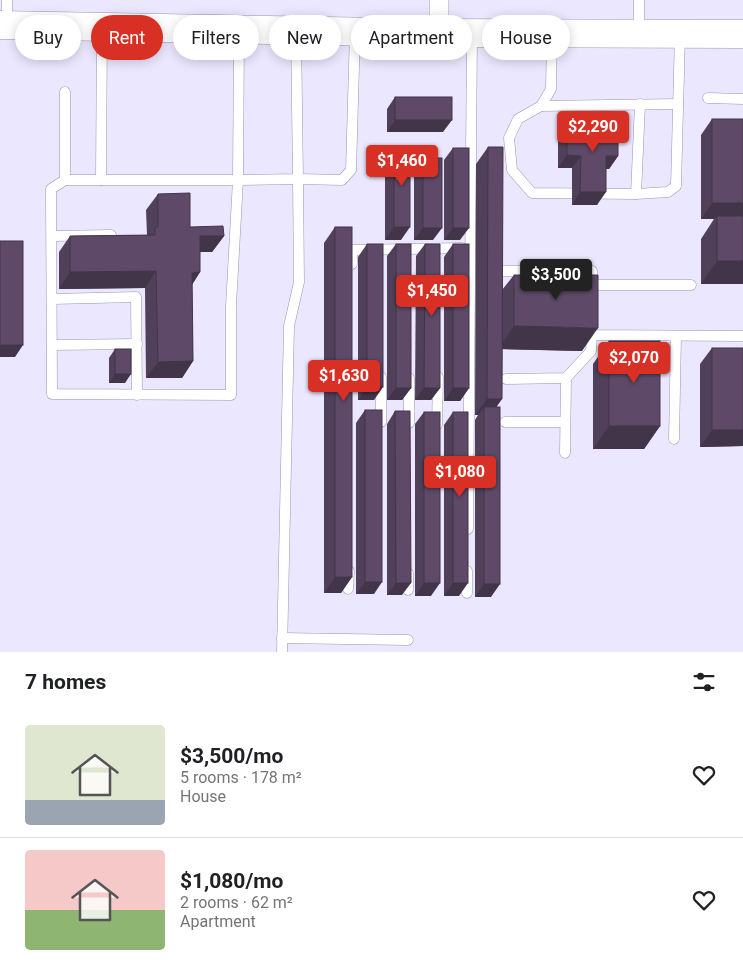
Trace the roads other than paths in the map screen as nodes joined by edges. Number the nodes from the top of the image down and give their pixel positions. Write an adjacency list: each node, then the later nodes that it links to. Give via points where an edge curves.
1 (439, 0): 3 (street)
2 (639, 0): 9 (lane)
3 (439, 15)
4 (5, 17): 5 (main road)
5 (91, 26)
6 (472, 33): 7 (main road)
7 (482, 33)
8 (570, 33): 9 (main road)
9 (639, 33): 10 (main road)
10 (680, 33): 11 (main road); 22 (lane)
11 (743, 34)
12 (102, 60): 26 (lane)
13 (239, 60): 27 (lane)
14 (296, 60): 24 (lane)
15 (354, 60): 24 (lane, via 351,170 342,180)
16 (472, 60): 31 (lane)
17 (552, 60): 23 (lane, via 551,89)
18 (65, 92): 25 (lane)
19 (708, 98): 20 (lane)
20 (743, 99)
21 (640, 104): 22 (lane); 23 (lane); 28 (lane)
22 (678, 104): 28 (lane, via 676,186 668,192)
23 (541, 106): 28 (lane, via 518,119 509,138 512,170 532,193)
24 (298, 179): 27 (lane); 62 (lane, via 298,282 289,326)
25 (64, 180): 26 (lane); 30 (lane, via 51,189)
26 (101, 180): 27 (lane)
27 (238, 180): 47 (lane, via 230,395)
28 (636, 194)
29 (111, 235): 30 (lane)
30 (52, 236): 35 (lane)
31 (470, 248): 32 (lane, via 409,254 352,250); 55 (lane)
32 (352, 270)
33 (502, 271): 34 (lane, via 592,271 592,290)
34 (691, 286)
35 (52, 299): 40 (lane, via 136,298); 41 (lane)
36 (592, 315): 37 (lane)
37 (592, 335): 38 (lane); 45 (lane, via 590,351)
38 (676, 336): 39 (lane); 53 (lane)
39 (743, 336)
40 (136, 344): 41 (lane); 47 (lane)
41 (52, 345): 47 (lane, via 52,394)
42 (409, 366): 50 (lane)
43 (438, 366): 51 (lane)
44 (381, 367): 52 (lane)
45 (566, 378): 46 (lane); 49 (lane)
46 (506, 379)
47 (137, 395)
48 (505, 422): 49 (lane)
49 (565, 422): 54 (lane)
50 (408, 434)
51 (437, 434)
52 (380, 435)
53 (674, 440)
54 (565, 453)
55 (468, 544)
56 (349, 559): 59 (lane)
57 (408, 561): 60 (lane)
58 (468, 564): 61 (lane)
59 (348, 589)
60 (408, 590)
61 (467, 593)
62 (282, 638): 63 (lane); 64 (lane)
63 (408, 640)
64 (282, 652)

